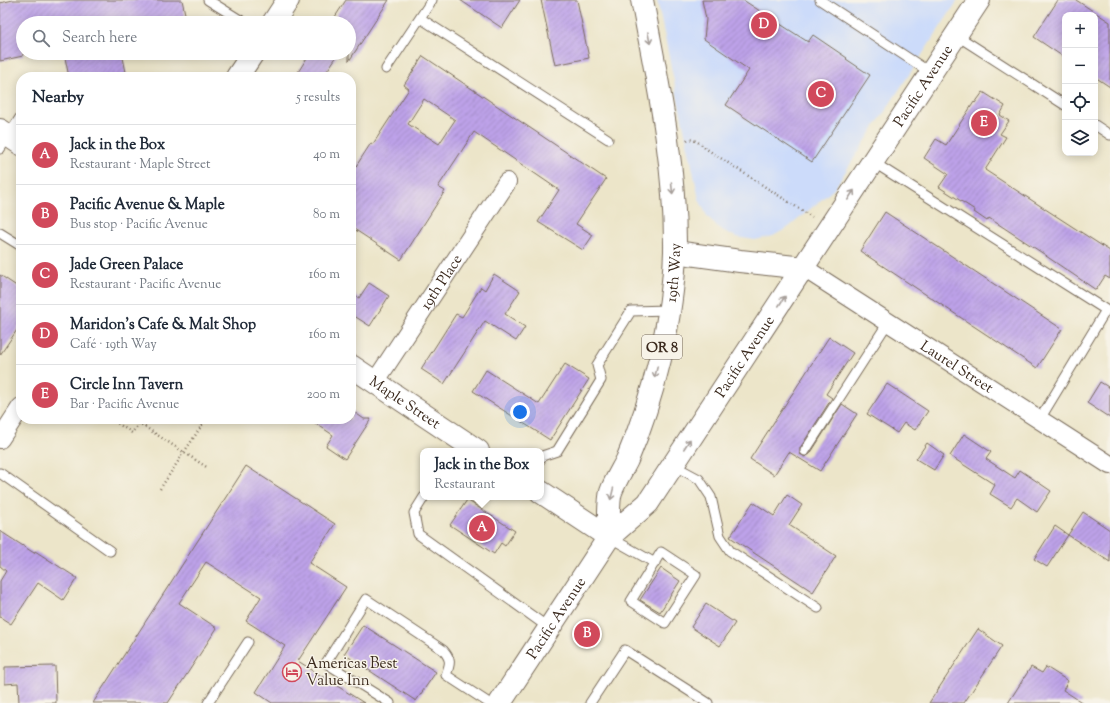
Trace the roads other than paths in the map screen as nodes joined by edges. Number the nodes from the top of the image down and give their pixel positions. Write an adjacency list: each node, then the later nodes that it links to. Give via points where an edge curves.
1 (208, 0): 7 (lane)
2 (288, 0): 8 (main road)
3 (432, 0): 9 (lane)
4 (642, 0): 25 (main road, 19th Way / OR 8, one-way to 25, via 668,149 673,192)
5 (820, 0): 14 (lane)
6 (979, 0): 10 (main road, Pacific Avenue)
7 (234, 16)
8 (278, 16)
9 (420, 18): 12 (lane); 19 (lane)
10 (956, 35): 14 (main road, Pacific Avenue); 15 (lane)
11 (248, 60): 13 (main road)
12 (386, 69)
13 (240, 72)
14 (931, 73): 21 (main road, Pacific Avenue)
15 (1062, 103)
16 (16, 125): 20 (lane)
17 (1098, 127): 18 (lane)
18 (1110, 135)
19 (608, 139)
20 (7, 140)
21 (873, 162): 26 (main road, Pacific Avenue, one-way to 21); 32 (lane, via 1106,310)
22 (507, 182): 30 (street, 19th Place)
23 (0, 233): 24 (lane)
24 (16, 243)
25 (675, 252): 26 (main road); 27 (main road, 19th Way / OR 8)
26 (804, 268): 28 (street, Laurel Street); 37 (main road, Pacific Avenue, one-way to 26)
27 (669, 310): 36 (lane, via 631,311 597,365 601,380 557,451); 42 (main road, 19th Way / OR 8, one-way to 42, via 652,392 627,460 610,493)
28 (889, 321): 32 (street, Laurel Street); 35 (lane)
29 (356, 369): 30 (main road, Maple Street)
30 (375, 382): 34 (main road, Maple Street, via 457,441)
31 (16, 413): 33 (street)
32 (1040, 419): 38 (street, Laurel Street)
33 (2, 431)
34 (472, 448)
35 (805, 451)
36 (544, 455)
37 (673, 465): 42 (main road, Pacific Avenue, via 648,504); 45 (lane, via 699,479 712,497 720,536 730,551)
38 (1110, 465)
39 (0, 473): 43 (lane)
40 (544, 494): 42 (main road)
41 (422, 500): 46 (lane, via 414,513 418,534)
42 (609, 537): 44 (lane); 46 (main road, Pacific Avenue)
43 (110, 551)
44 (655, 563): 44 (lane, via 661,552 696,575 665,622 631,600)
45 (818, 608)
46 (549, 628): 51 (main road, Pacific Avenue)
47 (248, 642): 48 (lane)
48 (208, 703)
49 (390, 703): 50 (lane, via 326,663 366,598 443,650 449,657 450,665 446,675)
50 (489, 703)
51 (500, 703)
52 (590, 703): 53 (lane, via 624,650)
53 (708, 703)

